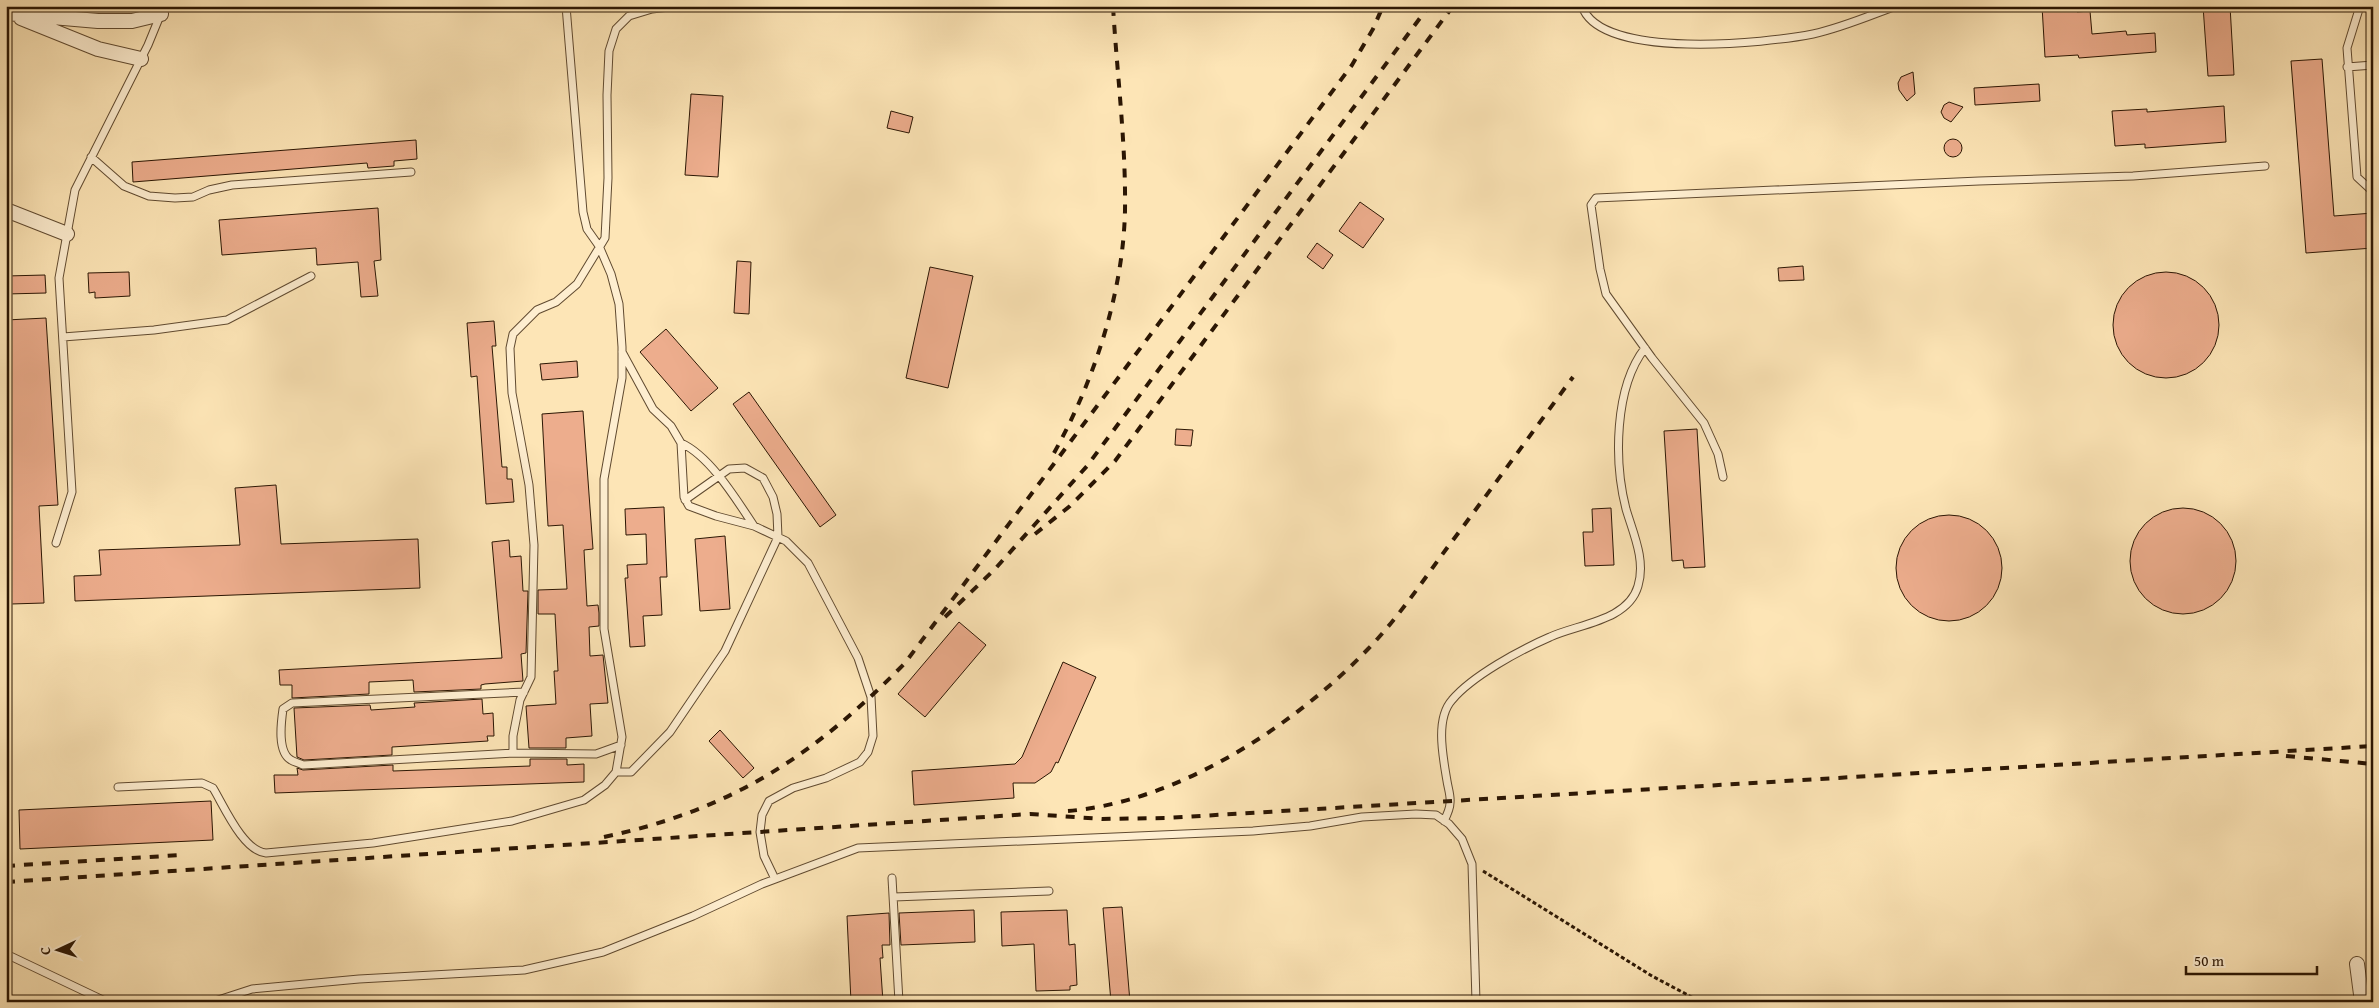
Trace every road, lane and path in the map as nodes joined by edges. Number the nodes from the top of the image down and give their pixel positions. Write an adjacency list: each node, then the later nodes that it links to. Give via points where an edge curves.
1 (566, 6): 17 (lane, via 582,204 588,229)
2 (746, 6): 17 (lane, via 652,9 629,16 616,30 608,51 607,211 605,238)
3 (1582, 6): 4 (lane, via 1590,21 1599,26 1637,38 1687,46 1747,44 1814,34)
4 (1896, 6)
5 (2360, 6): 10 (lane, via 2347,48)
6 (162, 10): 7 (street, via 132,21); 8 (lane)
7 (7, 13): 8 (street, via 98,49)
8 (141, 59): 11 (lane)
9 (2373, 65): 10 (lane)
10 (2347, 67): 14 (lane, via 2357,177)
11 (91, 157): 13 (lane, via 124,186 149,196 175,198 193,197 232,185); 16 (lane, via 74,190)
12 (2265, 166): 20 (lane, via 2133,176 1596,198 1591,205 1606,294)
13 (411, 172)
14 (2373, 189)
15 (6, 210): 16 (street)
16 (67, 234): 19 (lane, via 59,278)
17 (599, 246): 21 (lane, via 612,274 619,304); 29 (lane, via 577,284 556,302 537,310 513,334 510,348 512,393 529,485 534,545 531,677)
18 (311, 276): 19 (lane, via 227,320)
19 (63, 337): 28 (lane, via 72,492)
20 (1644, 348): 24 (lane, via 1704,423 1718,454); 34 (lane, via 1635,361 1622,395 1620,419 1622,484 1642,568 1638,588 1626,605 1612,615 1550,637 1468,684 1450,701 1443,717 1442,741 1450,801)
21 (622, 352): 22 (lane, via 653,408 671,426); 30 (lane, via 622,378 604,479 603,556 604,628 618,704)
22 (681, 443): 23 (lane, via 694,449); 25 (lane)
23 (717, 477): 25 (lane); 26 (lane); 27 (lane, via 729,469 745,468 763,478 773,497)
24 (1723, 477)
25 (686, 500): 26 (lane, via 689,506)
26 (754, 526): 27 (lane)
27 (778, 537): 32 (lane, via 724,651 670,732 631,772); 36 (lane, via 808,563 858,658 871,697 873,736 868,752 860,762 768,801 762,814 760,832 764,856)
28 (56, 543)
29 (524, 692): 31 (lane, via 516,719); 31 (lane, via 304,702 292,703 283,709 284,750 290,760 303,765)
30 (621, 745): 31 (lane, via 596,754); 32 (lane)
31 (512, 753)
32 (616, 772): 33 (lane, via 605,785 584,800 512,821 373,843 266,853 253,849 243,838 213,788 208,785)
33 (118, 787)
34 (1444, 821): 35 (lane, via 1462,839); 36 (lane, via 1436,815 1416,814 1362,817 1253,831 878,846 858,848)
35 (1472, 864): 45 (lane); 46 (path, via 1652,976)
36 (775, 878): 43 (lane, via 604,952 554,964 524,970 252,989)
37 (892, 878): 39 (lane)
38 (1049, 891): 39 (lane)
39 (894, 897): 44 (lane)
40 (6, 954): 42 (lane)
41 (2357, 964): 47 (street)
42 (107, 1002)
43 (212, 1002)
44 (899, 1002)
45 (1476, 1002)
46 (1700, 1002)
47 (2362, 1002)

